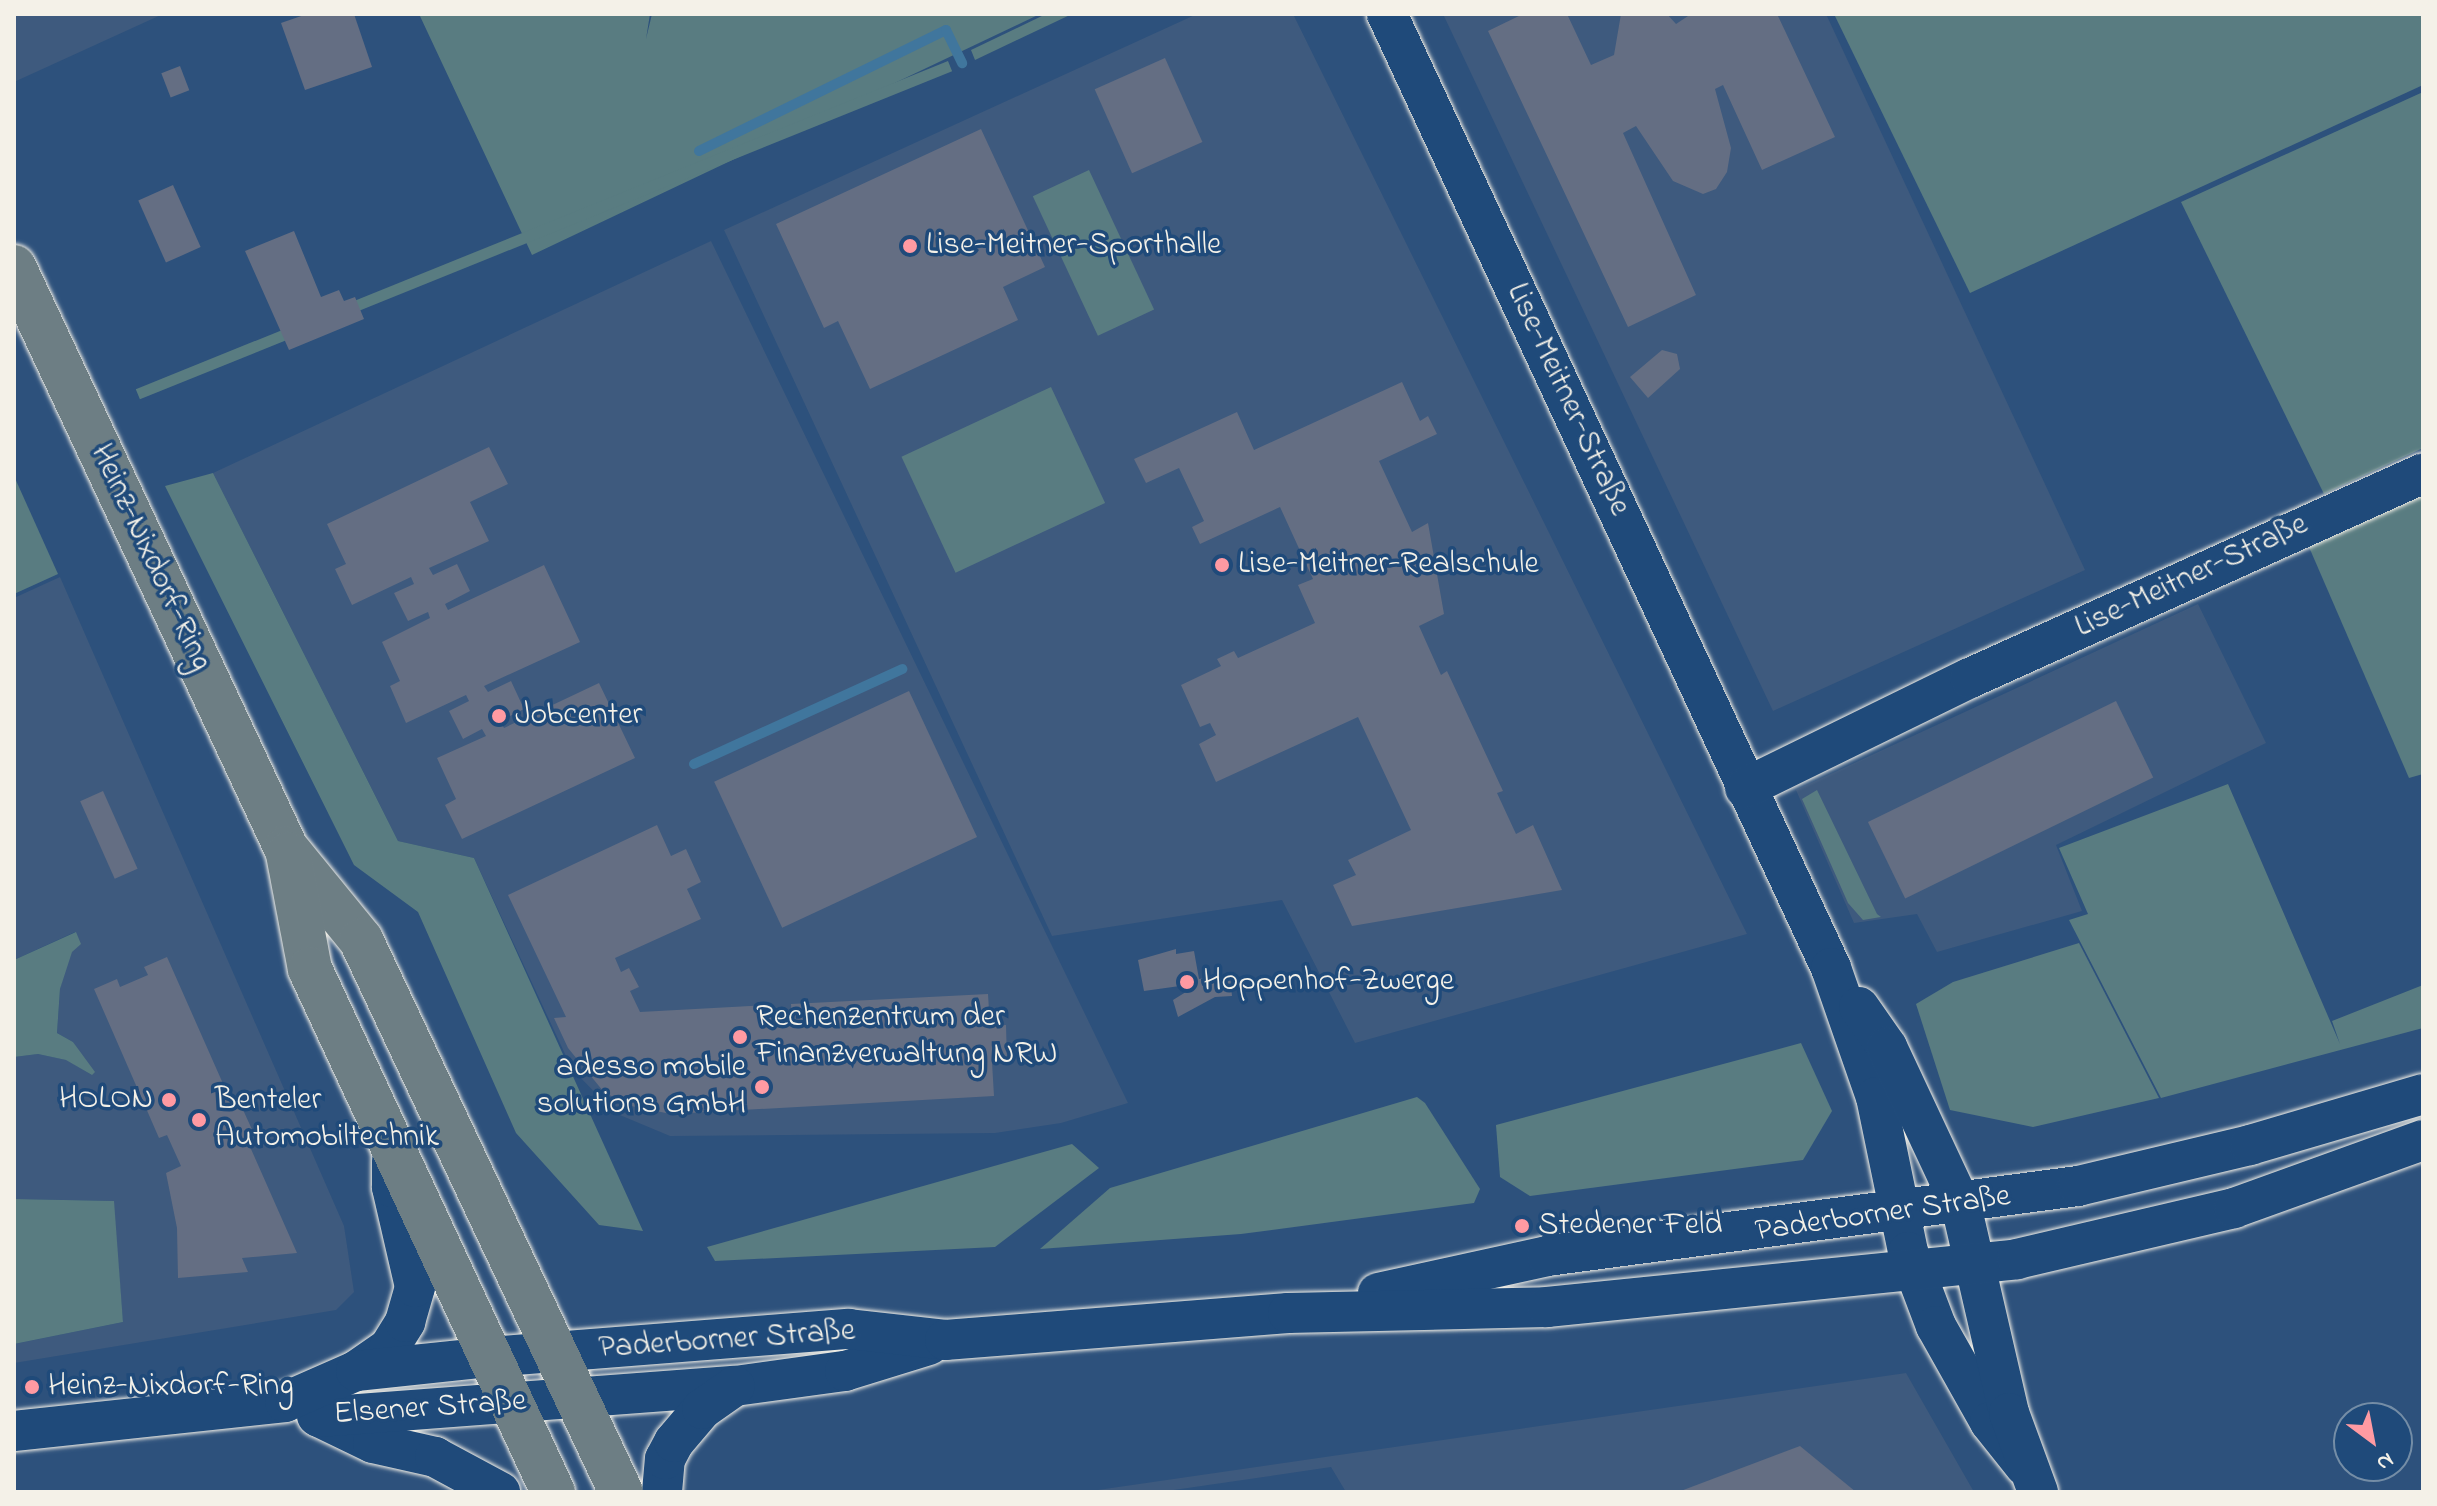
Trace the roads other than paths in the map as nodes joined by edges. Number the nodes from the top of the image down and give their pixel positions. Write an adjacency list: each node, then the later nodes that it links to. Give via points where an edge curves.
1 (1387, 14): 4 (street, Lise-Meitner-Straße)
2 (14, 267): 5 (main road, Heinz-Nixdorf-Ring)
3 (2423, 473): 4 (street, Lise-Meitner-Straße, via 1970,678)
4 (1745, 788): 6 (street, Lise-Meitner-Straße)
5 (286, 848): 9 (main road, Heinz-Nixdorf-Ring, via 310,969); 16 (main road, Heinz-Nixdorf-Ring, via 361,940)
6 (1831, 968): 10 (street, Lise-Meitner-Straße, via 1887,1047); 11 (street, Lise-Meitner-Straße, via 1876,1097)
7 (2423, 1094): 10 (street, Paderborner Straße, via 2155,1169)
8 (2423, 1140): 12 (street, Paderborner Straße, via 2234,1208 2089,1245)
9 (392, 1144): 17 (main road, Heinz-Nixdorf-Ring); 18 (street, via 392,1187 415,1287 405,1322 389,1348)
10 (1961, 1205): 11 (street, Paderborner Straße); 12 (street, Lise-Meitner-Straße)
11 (1902, 1213): 13 (street); 14 (street, Paderborner Straße, via 1547,1256)
12 (1977, 1263): 13 (street, Paderborner Straße); 24 (street)
13 (1914, 1271): 14 (street, Paderborner Straße, via 1547,1307); 24 (street, via 1971,1392)
14 (1288, 1313): 15 (street, Paderborner Straße)
15 (945, 1340): 16 (street, Paderborner Straße, via 849,1329); 19 (street, Paderborner Straße, via 845,1371)
16 (556, 1352): 17 (street, Elsener Straße); 20 (main road, Heinz-Nixdorf-Ring)
17 (490, 1357): 18 (street, Elsener Straße); 21 (main road, Heinz-Nixdorf-Ring)
18 (356, 1371): 22 (street, Elsener Straße)
19 (735, 1386): 20 (street, Paderborner Straße); 28 (street, via 702,1409 674,1442 665,1459)
20 (578, 1401): 21 (street, Elsener Straße); 27 (main road, Heinz-Nixdorf-Ring)
21 (512, 1403): 22 (street, Elsener Straße); 26 (main road, Heinz-Nixdorf-Ring)
22 (302, 1410): 23 (street, Elsener Straße); 25 (street, via 373,1443 435,1457)
23 (14, 1431)
24 (2032, 1479)
25 (500, 1492)
26 (553, 1492)
27 (621, 1492)
28 (662, 1492)

